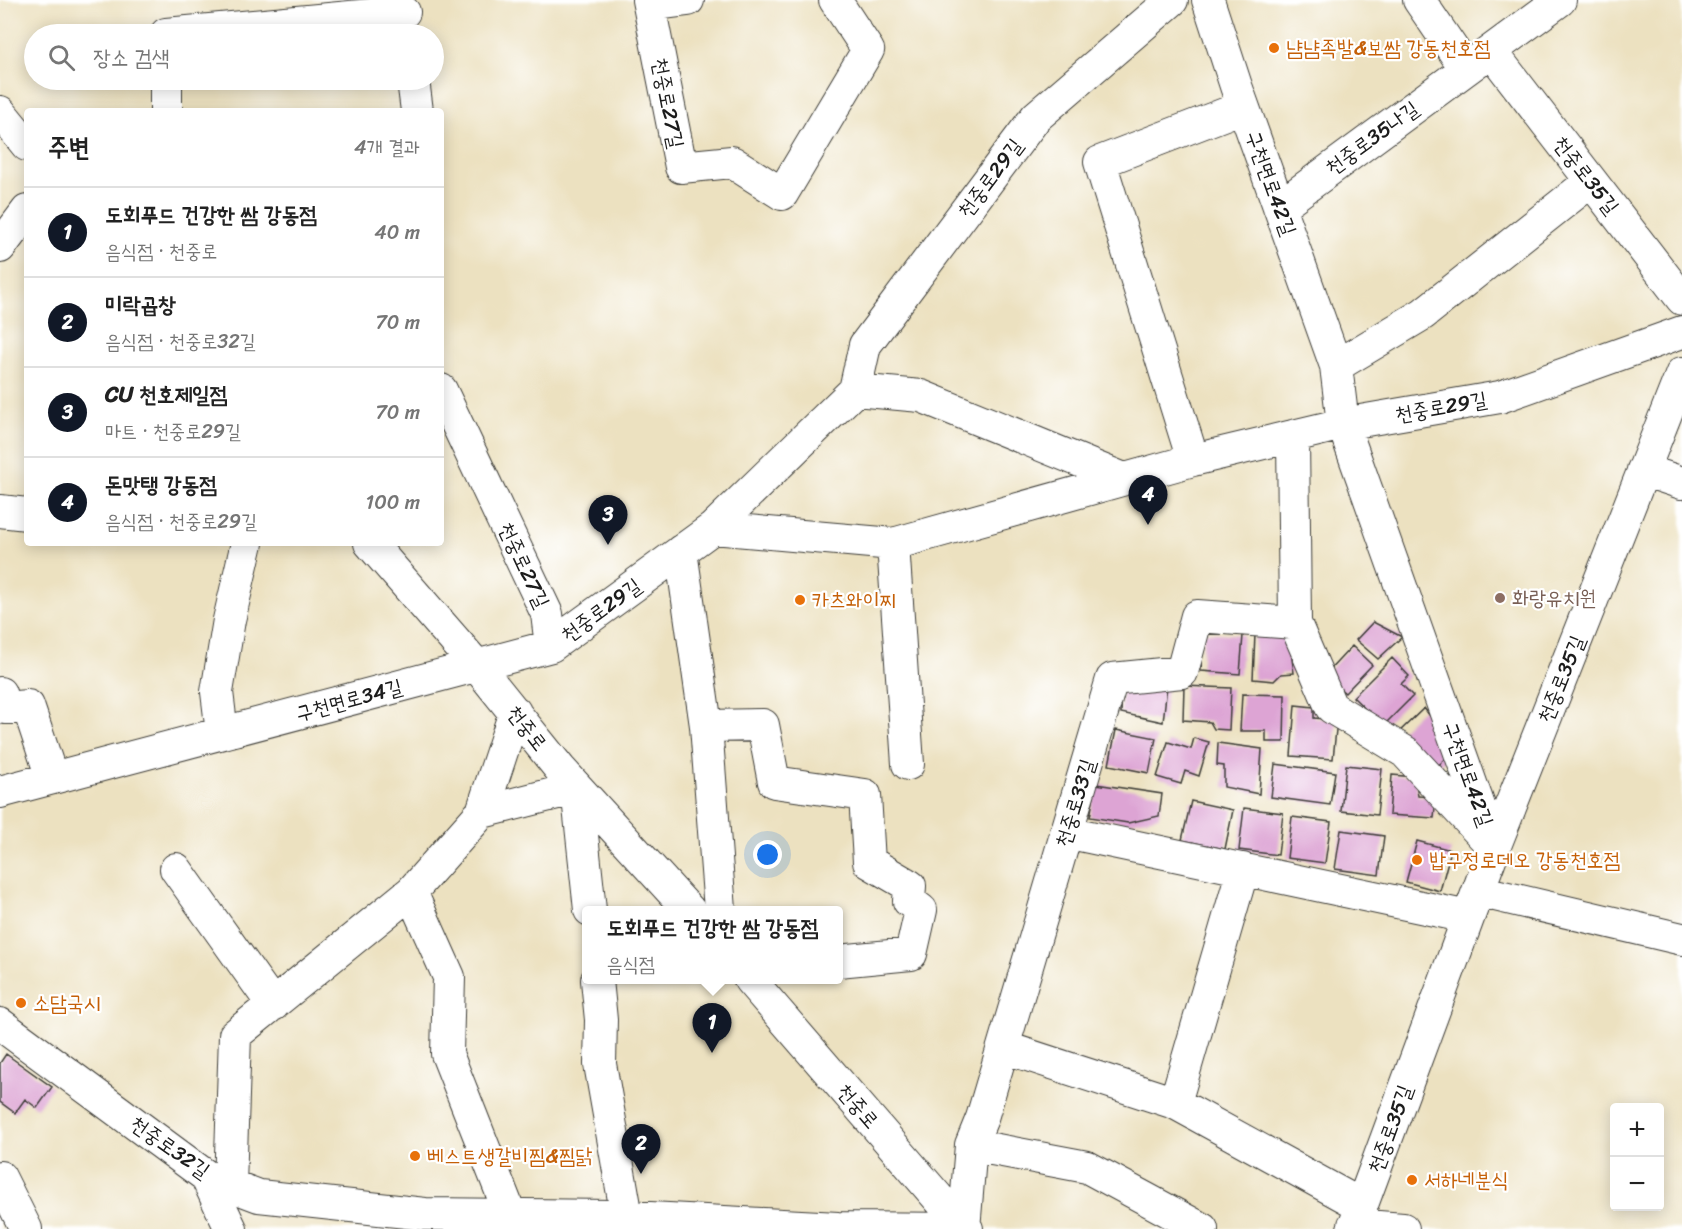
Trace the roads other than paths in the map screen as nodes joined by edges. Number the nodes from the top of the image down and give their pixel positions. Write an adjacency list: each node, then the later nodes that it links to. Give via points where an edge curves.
1 (688, 0): 7 (street)
2 (835, 0): 7 (street, 천중로27길, via 868,50 782,194 732,162 681,167)
3 (1172, 0): 29 (street, 천중로29길, via 1036,117 865,345)
4 (1208, 0): 15 (street, 구천면로42길)
5 (1419, 0): 11 (street)
6 (1560, 0): 10 (street, 천중로35나길)
7 (649, 3)
8 (404, 15): 9 (street)
9 (291, 24)
10 (1491, 51): 11 (street, 천중로35나길); 21 (street, 천중로35길)
11 (1466, 69): 22 (street, 천중로35나길)
12 (166, 90): 16 (street)
13 (414, 90): 17 (street)
14 (0, 99): 19 (street)
15 (1243, 107): 22 (street, 구천면로42길); 33 (street, via 1100,162)
16 (166, 108)
17 (417, 108)
18 (0, 112): 20 (street)
19 (24, 114)
20 (24, 141)
21 (1591, 181): 25 (street, 천중로35길); 27 (street, via 1423,314)
22 (1279, 207): 27 (street, 구천면로42길)
23 (24, 215): 24 (street)
24 (0, 247)
25 (1682, 299)
26 (1682, 332): 31 (street, 천중로29길, via 1500,397)
27 (1336, 366): 31 (street, 구천면로42길)
28 (1682, 373): 34 (street, 천중로35길)
29 (855, 390): 35 (street, via 921,396); 39 (street, 천중로29길)
30 (444, 396): 45 (street, 천중로27길, via 548,614)
31 (1343, 424): 32 (street, 천중로29길); 57 (street, 구천면로42길)
32 (1293, 436): 33 (street, 천중로29길); 44 (street, 구천면로42길)
33 (1193, 460): 35 (street, 천중로29길)
34 (1643, 470): 36 (street); 57 (street, 천중로35길)
35 (1124, 479): 40 (street, 천중로29길)
36 (1682, 483)
37 (0, 511): 38 (street)
38 (24, 514)
39 (712, 528): 40 (street, 천중로29길); 43 (street, 천중로29길)
40 (893, 544): 51 (street)
41 (246, 546): 50 (street, via 217,692)
42 (373, 546): 46 (street, 천중로)
43 (681, 551): 45 (street, 천중로29길); 49 (street)
44 (1295, 623): 56 (street, 천중로33길, via 1197,616 1182,672 1112,679); 57 (street, 구천면로42길, via 1330,707 1405,752)
45 (551, 646): 46 (street, 천중로29길)
46 (477, 666): 48 (street, 천중로); 50 (street, 구천면로34길)
47 (0, 693): 52 (street, via 4,708 28,706)
48 (514, 712): 53 (street, 천중로); 55 (street)
49 (706, 726): 64 (street); 66 (street, via 763,725 774,782 865,795 869,862 910,886 909,901 921,910 911,954)
50 (222, 733): 52 (street, 구천면로34길)
51 (908, 764)
52 (52, 778): 54 (street, 구천면로34길)
53 (577, 788): 55 (street); 62 (street); 63 (street, 천중로)
54 (0, 792)
55 (482, 812): 60 (street)
56 (1066, 832): 59 (street); 71 (street, 천중로33길)
57 (1494, 848): 61 (street, 천중로35길)
58 (176, 869): 69 (street)
59 (1243, 869): 61 (street); 72 (street)
60 (411, 892): 69 (street); 78 (street, via 449,977 447,1054)
61 (1473, 904): 65 (street); 77 (street, 천중로35길)
62 (590, 906)
63 (684, 906)
64 (720, 906)
65 (1682, 939)
66 (843, 961)
67 (597, 984): 76 (street, via 600,1064)
68 (757, 984): 82 (street, 천중로)
69 (273, 1005): 75 (street, via 235,1035)
70 (0, 1024): 75 (street, 천중로32길)
71 (1003, 1047): 72 (street); 73 (street, 천중로33길)
72 (1175, 1103): 77 (street)
73 (971, 1145): 82 (street, 천중로33길); 83 (street, via 1087,1167)
74 (0, 1177): 80 (street)
75 (218, 1180): 78 (street, 천중로32길, via 259,1196); 81 (street)
76 (627, 1217): 78 (street, 천중로32길); 79 (street, 천중로32길)
77 (1356, 1220): 84 (street)
78 (513, 1222)
79 (750, 1226): 82 (street, 천중로32길)
80 (26, 1229)
81 (231, 1229)
82 (965, 1229)
83 (1202, 1229)
84 (1403, 1229)

